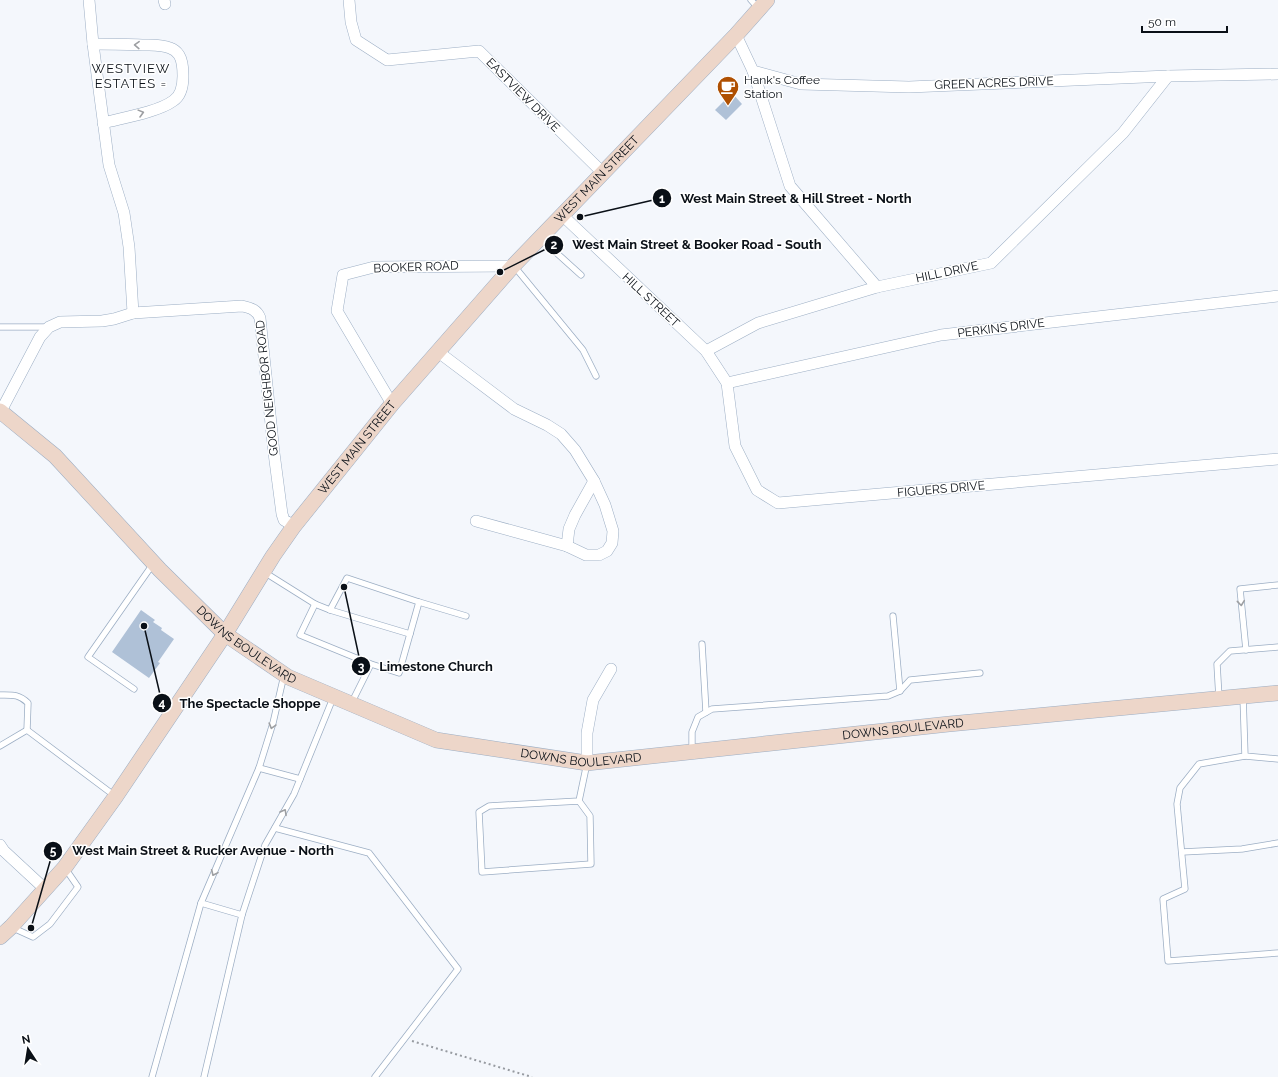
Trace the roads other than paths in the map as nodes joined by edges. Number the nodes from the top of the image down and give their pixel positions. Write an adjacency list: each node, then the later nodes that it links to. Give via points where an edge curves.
1 (89, 0): 5 (street)
2 (349, 0): 10 (street, EASTVIEW DRIVE, via 356,40 387,60 479,51)
3 (759, 3): 4 (street, WEST MAIN STREET)
4 (736, 35): 6 (street); 10 (street, WEST MAIN STREET)
5 (93, 44): 9 (street); 9 (street, one-way to 5, via 143,113 174,101 181,91 183,70 179,55 162,45)
6 (753, 71): 8 (street, GREEN ACRES DRIVE, via 802,84 909,87); 15 (street, via 790,186)
7 (1278, 74): 8 (street, GREEN ACRES DRIVE)
8 (1168, 76): 15 (street, HILL DRIVE, via 1123,133 991,263)
9 (103, 123): 17 (street, via 109,165 124,213)
10 (603, 173): 11 (street, WEST MAIN STREET)
11 (562, 215): 12 (street, WEST MAIN STREET); 21 (street, HILL STREET)
12 (540, 238): 13 (street, WEST MAIN STREET); 14 (lane)
13 (513, 266): 20 (street, WEST MAIN STREET); 22 (lane, via 583,350); 24 (street, BOOKER ROAD, via 374,267 343,275 337,311)
14 (581, 275)
15 (877, 287): 21 (street, HILL DRIVE, via 758,323)
16 (1278, 296): 23 (street, PERKINS DRIVE, via 940,335)
17 (133, 313): 19 (street, GOOD NEIGHBOR ROAD, via 102,321 60,322); 29 (street, GOOD NEIGHBOR ROAD, via 242,306 259,314 282,514 284,520)
18 (0, 327): 19 (lane, GOOD NEIGHBOR ROAD)
19 (49, 327): 25 (street, via 40,337)
20 (437, 351): 24 (street, WEST MAIN STREET); 27 (street, via 514,409 561,434 575,450)
21 (706, 351): 23 (street, FIGUERS DRIVE)
22 (596, 376)
23 (727, 383): 26 (street, FIGUERS DRIVE, via 735,446 757,490 778,503)
24 (392, 404): 29 (street, WEST MAIN STREET)
25 (0, 412): 31 (street, DOWNS BOULEVARD, via 55,456)
26 (1278, 459)
27 (594, 481): 30 (street, via 575,515); 30 (street, via 613,531 612,543 599,555 586,555)
28 (476, 522): 30 (street)
29 (294, 526): 32 (street, WEST MAIN STREET)
30 (566, 546)
31 (153, 564): 39 (street, DOWNS BOULEVARD); 48 (lane, via 88,657)
32 (263, 572): 35 (lane); 39 (street, WEST MAIN STREET)
33 (1278, 585): 43 (lane, one-way to 43, via 1240,589)
34 (419, 602): 36 (lane, via 347,578); 37 (lane); 40 (lane)
35 (314, 604): 36 (lane); 44 (lane, via 300,635)
36 (330, 610): 40 (lane)
37 (466, 616)
38 (892, 616): 49 (lane)
39 (225, 634): 47 (street, DOWNS BOULEVARD); 65 (street, WEST MAIN STREET)
40 (410, 634): 44 (lane, via 399,673)
41 (702, 644): 56 (lane)
42 (1278, 648): 43 (lane)
43 (1246, 650): 54 (lane, via 1230,651 1217,664)
44 (371, 664): 55 (lane)
45 (611, 669): 62 (street, via 594,700 587,733)
46 (980, 673): 49 (lane, via 910,680)
47 (284, 675): 53 (street, DOWNS BOULEVARD); 63 (lane, one-way to 63, via 273,724)
48 (134, 689)
49 (900, 691): 56 (lane, via 888,696 712,709)
50 (1278, 693): 52 (street, DOWNS BOULEVARD)
51 (0, 695): 57 (lane, via 14,695 28,703)
52 (1242, 696): 54 (street, DOWNS BOULEVARD); 60 (lane)
53 (333, 697): 55 (street, DOWNS BOULEVARD); 64 (lane)
54 (1219, 698): 59 (street, DOWNS BOULEVARD)
55 (351, 704): 62 (street, DOWNS BOULEVARD, via 436,740)
56 (706, 712): 59 (lane, via 698,717 692,732)
57 (27, 730): 58 (lane); 65 (lane)
58 (0, 746)
59 (692, 751): 62 (street, DOWNS BOULEVARD)
60 (1245, 756): 61 (lane); 70 (lane, via 1199,764 1180,788 1177,804)
61 (1278, 759)
62 (587, 763): 66 (lane)
63 (259, 768): 64 (lane); 73 (lane, one-way to 73)
64 (300, 779): 67 (lane, one-way to 64)
65 (116, 796): 71 (street, WEST MAIN STREET)
66 (580, 801): 66 (lane, via 489,806 479,812 482,872 591,864 590,816)
67 (275, 828): 74 (lane, via 265,845); 79 (lane, via 369,853 458,969)
68 (1278, 843): 70 (lane, via 1242,849)
69 (0, 845): 72 (street)
70 (1182, 852): 76 (lane, via 1185,889 1163,899 1168,961)
71 (65, 867): 72 (street, WEST MAIN STREET); 75 (lane, via 78,887 50,924 33,937)
72 (45, 889): 75 (street, WEST MAIN STREET)
73 (201, 902): 74 (lane); 77 (lane)
74 (242, 915): 78 (lane)
75 (5, 932)
76 (1278, 953)
77 (152, 1077)
78 (204, 1077)
79 (375, 1077)

